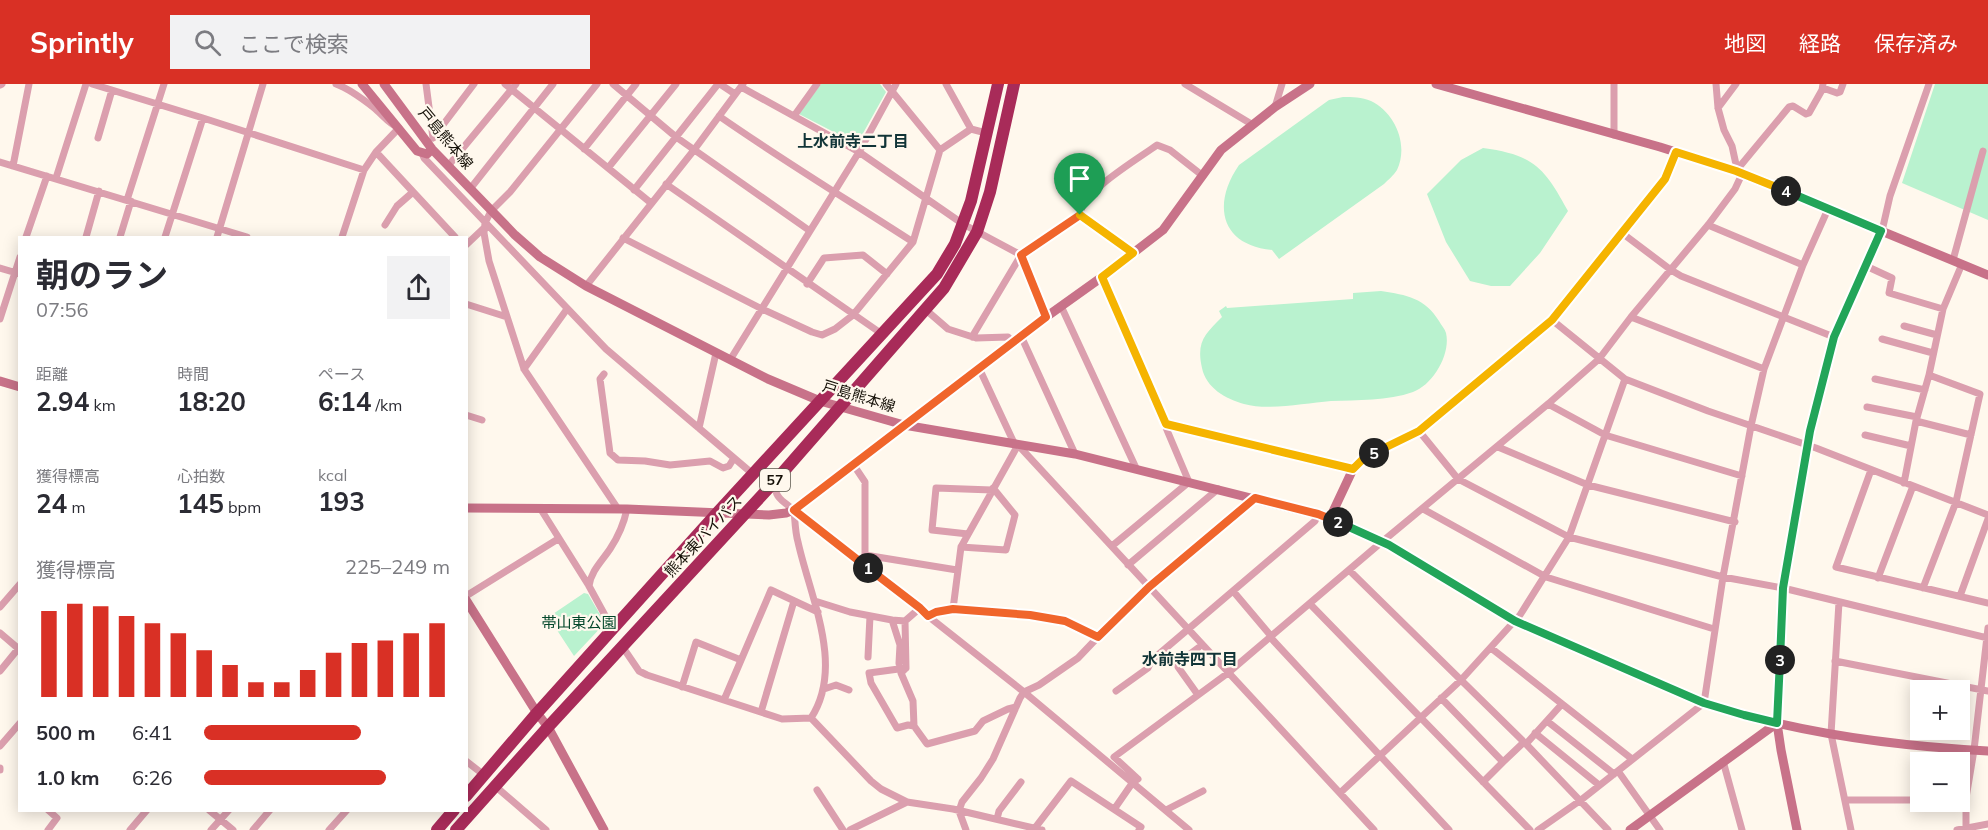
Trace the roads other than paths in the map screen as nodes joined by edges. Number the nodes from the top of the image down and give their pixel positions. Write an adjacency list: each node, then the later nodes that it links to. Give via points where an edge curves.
1 (29, 84): 66 (street)
2 (86, 84): 73 (street)
3 (92, 84): 34 (street)
4 (164, 84): 38 (street)
5 (263, 84): 50 (street)
6 (336, 84): 47 (street, via 350,90)
7 (362, 84): 47 (street)
8 (384, 84): 56 (street, 戸島熊本線)
9 (474, 84): 55 (street)
10 (553, 84): 39 (street)
11 (597, 84): 48 (street)
12 (613, 84): 37 (street)
13 (636, 84): 37 (street)
14 (676, 84): 42 (street)
15 (719, 84): 36 (street); 53 (street)
16 (817, 84): 44 (street)
17 (886, 84): 35 (street)
18 (946, 84): 49 (street)
19 (998, 84): 51 (highway, 熊本東バイパス / 57)
20 (1014, 84): 94 (highway, 熊本東バイパス / 57)
21 (1185, 84): 46 (street)
22 (1282, 84): 40 (street)
23 (1310, 84): 40 (street, 戸島熊本線)
24 (1436, 84): 52 (street)
25 (1614, 84): 52 (street)
26 (1716, 84): 41 (street)
27 (1736, 84): 41 (street)
28 (1843, 84): 33 (street, via 1837,93)
29 (1929, 84): 93 (street)
30 (742, 85): 36 (street); 44 (street)
31 (429, 86): 55 (street)
32 (511, 86): 39 (street); 67 (street)
33 (1823, 86): 70 (street, via 1809,113 1789,107)
34 (115, 88): 38 (street); 54 (street)
35 (894, 88): 59 (street); 62 (street)
36 (735, 94): 43 (street)
37 (627, 95): 42 (street); 57 (street)
38 (157, 104): 45 (street); 81 (street)
39 (534, 107): 48 (street); 75 (street)
40 (1275, 107): 46 (street, 戸島熊本線)
41 (1718, 108): 70 (street)
42 (651, 115): 53 (street); 68 (street)
43 (719, 116): 58 (street); 78 (street)
44 (794, 116): 62 (street)
45 (203, 118): 50 (street); 85 (street)
46 (1253, 124): 72 (street, 戸島熊本線, via 1221,150)
47 (399, 128): 61 (street); 64 (street)
48 (561, 129): 57 (street); 84 (street)
49 (971, 129): 51 (street); 59 (street)
50 (249, 132): 69 (street); 91 (street)
51 (986, 133): 87 (highway, 熊本東バイパス / 57)
52 (1614, 135): 63 (street)
53 (676, 137): 58 (street); 76 (street)
54 (98, 138)
55 (433, 138): 56 (street)
56 (432, 149): 64 (street); 67 (street, 戸島熊本線)
57 (584, 149): 68 (street)
58 (694, 150): 74 (street); 92 (street)
59 (940, 150): 80 (street)
60 (1983, 151): 109 (street)
61 (376, 152): 69 (street); 79 (street)
62 (860, 152): 78 (street); 80 (street)
63 (1676, 152): 70 (street); 95 (street, via 1665,179)
64 (422, 153): 89 (street)
65 (0, 162): 66 (street)
66 (13, 166): 71 (street)
67 (448, 166): 75 (street, 戸島熊本線)
68 (608, 168): 76 (street)
69 (364, 170): 102 (street)
70 (1738, 171): 83 (street); 90 (street, via 1735,189)
71 (47, 176): 73 (street); 96 (street)
72 (1203, 176): 86 (street, via 1170,150 1157,145 1092,191 1080,208); 107 (street, 戸島熊本線, via 1163,230)
73 (56, 178): 77 (street)
74 (666, 184): 82 (street); 113 (street)
75 (470, 189): 84 (street, 戸島熊本線)
76 (634, 190): 82 (street)
77 (99, 191): 81 (street); 97 (street)
78 (835, 191): 92 (street); 105 (street)
79 (413, 192): 88 (street); 103 (street)
80 (926, 199): 87 (street); 105 (street)
81 (129, 200): 85 (street); 98 (street)
82 (651, 203): 104 (street)
83 (1828, 209): 93 (street); 110 (street)
84 (491, 211): 89 (street); 120 (street, 戸島熊本線, via 540,257)
85 (172, 214): 91 (street); 99 (street)
86 (1080, 215): 107 (street); 108 (street)
87 (963, 224): 94 (street); 135 (highway, 熊本東バイパス / 57, via 937,274)
88 (385, 225)
89 (485, 225): 106 (street); 123 (street); 128 (street, via 489,261)
90 (1708, 225): 110 (street); 114 (street)
91 (219, 228): 100 (street); 101 (street)
92 (810, 231): 113 (street)
93 (1881, 231): 109 (street); 111 (street)
94 (977, 232): 108 (street); 126 (highway, 熊本東バイパス / 57, via 944,288)
95 (1622, 233): 114 (street); 133 (street)
96 (26, 236)
97 (86, 236)
98 (120, 236)
99 (165, 236)
100 (217, 236)
101 (244, 236)
102 (342, 236)
103 (453, 236)
104 (623, 238): 120 (street); 124 (street)
105 (913, 242): 116 (street)
106 (468, 243)
107 (1133, 253): 118 (street, 戸島熊本線)
108 (1021, 255): 129 (street); 137 (street)
109 (1958, 262): 117 (street); 125 (street)
110 (1803, 265): 131 (street)
111 (1866, 266): 125 (street, via 1892,278 1889,293); 138 (street)
112 (0, 268): 115 (street)
113 (787, 270): 119 (street); 124 (street)
114 (1671, 270): 130 (street); 131 (street)
115 (17, 273): 132 (street)
116 (887, 274): 119 (street, via 863,255 824,258); 127 (street)
117 (1988, 275)
118 (1102, 277): 122 (street, 戸島熊本線); 162 (street)
119 (807, 284): 127 (street)
120 (586, 286): 141 (street, 戸島熊本線)
121 (468, 305): 128 (street)
122 (1061, 306): 129 (street, 戸島熊本線); 177 (street)
123 (567, 309): 146 (street); 165 (street, via 606,349)
124 (762, 309): 127 (street, via 822,335); 144 (street)
125 (1943, 309): 136 (street)
126 (926, 310): 137 (street, via 948,329); 157 (highway, 熊本東バイパス / 57)
127 (853, 315): 135 (street)
128 (507, 317): 146 (street)
129 (1046, 317): 139 (street, 戸島熊本線)
130 (1631, 317): 143 (street); 147 (street)
131 (1783, 317): 138 (street); 147 (street)
132 (0, 319)
133 (1552, 320): 143 (street); 166 (street)
134 (1904, 326): 136 (street)
135 (882, 334): 155 (highway, 熊本東バイパス / 57)
136 (1937, 335): 142 (street)
137 (972, 337): 139 (street)
138 (1834, 337): 170 (street)
139 (1017, 339): 145 (street, 戸島熊本線); 174 (street)
140 (1882, 339): 142 (street)
141 (716, 353): 144 (street, 戸島熊本線); 165 (street)
142 (1933, 353): 149 (street)
143 (1599, 359): 150 (street); 156 (street)
144 (730, 360): 155 (street, 戸島熊本線)
145 (979, 368): 163 (street, 戸島熊本線); 171 (street)
146 (524, 369): 194 (street)
147 (1764, 369): 164 (street)
148 (604, 374): 175 (street, via 600,379 610,453 618,460 670,465 710,461 723,468)
149 (1929, 375): 154 (street); 169 (street, via 1980,394)
150 (1625, 380): 164 (street); 167 (street)
151 (1875, 380): 154 (street)
152 (0, 381): 153 (street)
153 (18, 386)
154 (1925, 390): 160 (street)
155 (820, 401): 157 (street, 戸島熊本線); 180 (highway, 熊本東バイパス / 57)
156 (1548, 404): 167 (street); 173 (street)
157 (839, 407): 163 (street, 戸島熊本線); 182 (highway, 熊本東バイパス / 57)
158 (1867, 407): 160 (street)
159 (468, 416): 161 (street)
160 (1916, 419): 169 (street); 172 (street)
161 (482, 420)
162 (1166, 424): 178 (street); 184 (street)
163 (904, 425): 171 (street); 176 (street)
164 (1751, 426): 170 (street); 181 (street)
165 (699, 428): 175 (street)
166 (1419, 431): 178 (street, via 1365,457); 183 (street)
167 (1605, 435): 181 (street); 186 (street)
168 (1866, 435): 172 (street)
169 (1971, 435): 191 (street)
170 (1807, 444): 179 (street); 219 (street)
171 (1017, 445): 174 (street); 188 (street); 207 (street)
172 (1911, 446): 185 (street)
173 (1498, 447): 183 (street); 186 (street)
174 (1075, 454): 177 (street)
175 (735, 458): 180 (street)
176 (854, 464): 196 (street); 209 (street, via 865,482)
177 (1136, 468): 184 (street)
178 (1353, 469): 201 (street)
179 (1872, 470): 185 (street); 215 (street, via 1836,567)
180 (754, 474): 197 (highway, 熊本東バイパス / 57)
181 (1742, 476): 202 (street)
182 (777, 479): 196 (street, via 778,497); 198 (highway, 熊本東バイパス / 57)
183 (1458, 479): 195 (street); 204 (street)
184 (1189, 482): 189 (street); 207 (street)
185 (1904, 483): 187 (street)
186 (1588, 485): 202 (street); 204 (street)
187 (1912, 486): 191 (street); 215 (street)
188 (992, 489): 203 (street); 203 (street, via 936,488 932,530); 208 (street, via 1015,515 1006,550)
189 (1218, 489): 190 (street); 210 (street)
190 (1255, 498): 199 (street); 218 (street)
191 (1956, 502): 200 (street); 220 (street)
192 (468, 508): 193 (street)
193 (540, 508): 194 (street); 205 (street)
194 (622, 509): 197 (street); 217 (street, via 623,525)
195 (1423, 509): 206 (street); 213 (street)
196 (794, 510): 198 (street, via 769,515); 209 (street); 226 (street, via 797,541)
197 (717, 513): 198 (street); 242 (highway, 熊本東バイパス / 57)
198 (742, 514): 247 (highway, 熊本東バイパス / 57)
199 (1318, 514): 201 (street); 221 (street, via 1315,521)
200 (1988, 517): 222 (street)
201 (1330, 518): 206 (street)
202 (1735, 522): 214 (street)
203 (968, 534): 208 (street)
204 (1569, 537): 213 (street); 214 (street)
205 (558, 539): 217 (street); 223 (street)
206 (1383, 542): 212 (street); 238 (street)
207 (1112, 546): 210 (street)
208 (961, 547): 211 (street)
209 (863, 558): 211 (street); 231 (street)
210 (1128, 565): 218 (street)
211 (957, 570): 232 (street)
212 (1349, 570): 228 (street); 258 (street)
213 (1546, 577): 238 (street); 241 (street)
214 (1724, 577): 219 (street); 241 (street)
215 (1878, 578): 220 (street)
216 (18, 586): 230 (street)
217 (589, 586): 242 (street)
218 (1149, 587): 239 (street); 245 (street)
219 (1783, 588): 227 (street); 276 (street)
220 (1923, 588): 222 (street)
221 (1233, 591): 239 (street); 244 (street)
222 (1960, 596): 229 (street)
223 (468, 597)
224 (468, 601): 272 (street)
225 (794, 601): 233 (street); 253 (street, via 771,590); 271 (street)
226 (815, 601): 233 (street); 234 (street)
227 (1839, 602): 246 (street); 254 (street)
228 (1310, 603): 244 (street); 274 (street)
229 (1988, 603)
230 (0, 607)
231 (920, 608): 235 (street); 237 (street)
232 (953, 609): 235 (street); 245 (street, via 1054,618)
233 (818, 612): 260 (street, via 825,658)
234 (870, 616): 236 (street); 252 (street)
235 (928, 616): 264 (street)
236 (892, 620): 237 (street); 255 (street)
237 (905, 621): 255 (street)
238 (1515, 621): 249 (street); 268 (street)
239 (1188, 628): 257 (street); 262 (street, via 1148,668)
240 (1988, 628): 246 (street)
241 (1714, 629): 268 (street)
242 (613, 630): 272 (highway, 熊本東バイパス / 57)
243 (0, 633): 250 (street)
244 (1270, 636): 257 (street); 286 (street)
245 (1098, 637): 264 (street, via 1078,658)
246 (1987, 638): 263 (street)
247 (622, 646): 259 (street, via 639,671); 279 (highway, 熊本東バイパス / 57)
248 (1198, 648): 265 (street, via 1178,663 1178,668)
249 (1491, 648): 258 (street); 269 (street)
250 (18, 649)
251 (18, 651): 256 (street)
252 (868, 657)
253 (741, 660): 259 (street, via 696,642); 267 (street)
254 (1835, 661): 263 (street); 281 (street)
255 (902, 665): 278 (street, via 901,673 913,701); 278 (street, via 869,673 897,728)
256 (0, 671)
257 (1228, 673): 265 (street); 301 (street)
258 (1461, 680): 266 (street); 282 (street)
259 (682, 687): 267 (street)
260 (824, 689): 261 (street, via 837,685); 273 (street)
261 (849, 690)
262 (1116, 691)
263 (1984, 691): 284 (street)
264 (1024, 692): 270 (street); 295 (street)
265 (1198, 695): 295 (street, via 1114,758 1138,779)
266 (1441, 698): 274 (street); 289 (street)
267 (724, 700): 271 (street)
268 (1704, 703): 276 (street); 287 (street)
269 (1562, 704): 275 (street); 287 (street)
270 (1016, 708): 278 (street, via 982,721 975,731 927,744); 309 (street, via 993,759)
271 (761, 712): 273 (street, via 782,719)
272 (537, 713): 279 (street); 293 (highway, 熊本東バイパス / 57)
273 (811, 718): 306 (street, via 871,781)
274 (1420, 718): 286 (street); 296 (street)
275 (1547, 721): 280 (street); 292 (street)
276 (1777, 723): 281 (street); 288 (street); 348 (street)
277 (18, 725): 283 (street)
278 (914, 726)
279 (548, 727): 298 (highway, 熊本東バイパス / 57); 335 (street)
280 (1536, 733): 282 (street); 297 (street)
281 (1831, 734): 284 (street); 304 (street)
282 (1525, 743): 289 (street); 303 (street)
283 (0, 746)
284 (1974, 750): 285 (street); 291 (street)
285 (1988, 751)
286 (1380, 755): 301 (street); 342 (street)
287 (1632, 759): 292 (street)
288 (1723, 761): 318 (street); 323 (street)
289 (1503, 762): 296 (street)
290 (468, 763): 293 (street)
291 (1970, 766)
292 (1616, 772): 297 (street); 318 (street)
293 (484, 775): 302 (highway, 熊本東バイパス / 57)
294 (1021, 782): 320 (street)
295 (1133, 782): 307 (street); 308 (street)
296 (1483, 782): 343 (street)
297 (1599, 785): 303 (street)
298 (495, 786): 333 (highway, 熊本東バイパス / 57); 334 (street)
299 (817, 790): 336 (street)
300 (1203, 791): 308 (street)
301 (1340, 792): 341 (street)
302 (468, 794)
303 (1581, 800): 344 (street); 345 (street)
304 (1845, 800): 305 (street); 349 (street)
305 (1910, 800)
306 (908, 802): 309 (street); 337 (street)
307 (1115, 808): 324 (street, via 1071,781); 339 (street, via 1141,827)
308 (1166, 810): 340 (street)
309 (959, 811): 320 (street); 338 (street)
310 (50, 812): 326 (street, via 57,818)
311 (145, 812): 327 (street)
312 (211, 812): 319 (street)
313 (227, 812): 319 (street)
314 (268, 812): 330 (street)
315 (344, 812): 331 (street)
316 (452, 812): 332 (highway)
317 (1964, 812): 325 (street)
318 (1651, 815): 322 (street); 346 (street)
319 (220, 819): 328 (street); 329 (street)
320 (997, 819): 324 (street)
321 (1988, 824): 325 (street)
322 (1637, 828)
323 (1742, 828): 347 (street)
324 (1039, 829)
325 (1967, 829): 350 (street)
326 (48, 830)
327 (130, 830)
328 (211, 830)
329 (233, 830)
330 (253, 830)
331 (329, 830)
332 (437, 830)
333 (456, 830)
334 (546, 830)
335 (604, 830)
336 (843, 830)
337 (850, 830)
338 (966, 830)
339 (1139, 830)
340 (1189, 830)
341 (1374, 830)
342 (1449, 830)
343 (1530, 830)
344 (1538, 830)
345 (1608, 830)
346 (1660, 830)
347 (1734, 830)
348 (1797, 830)
349 (1851, 830)
350 (1957, 830)

